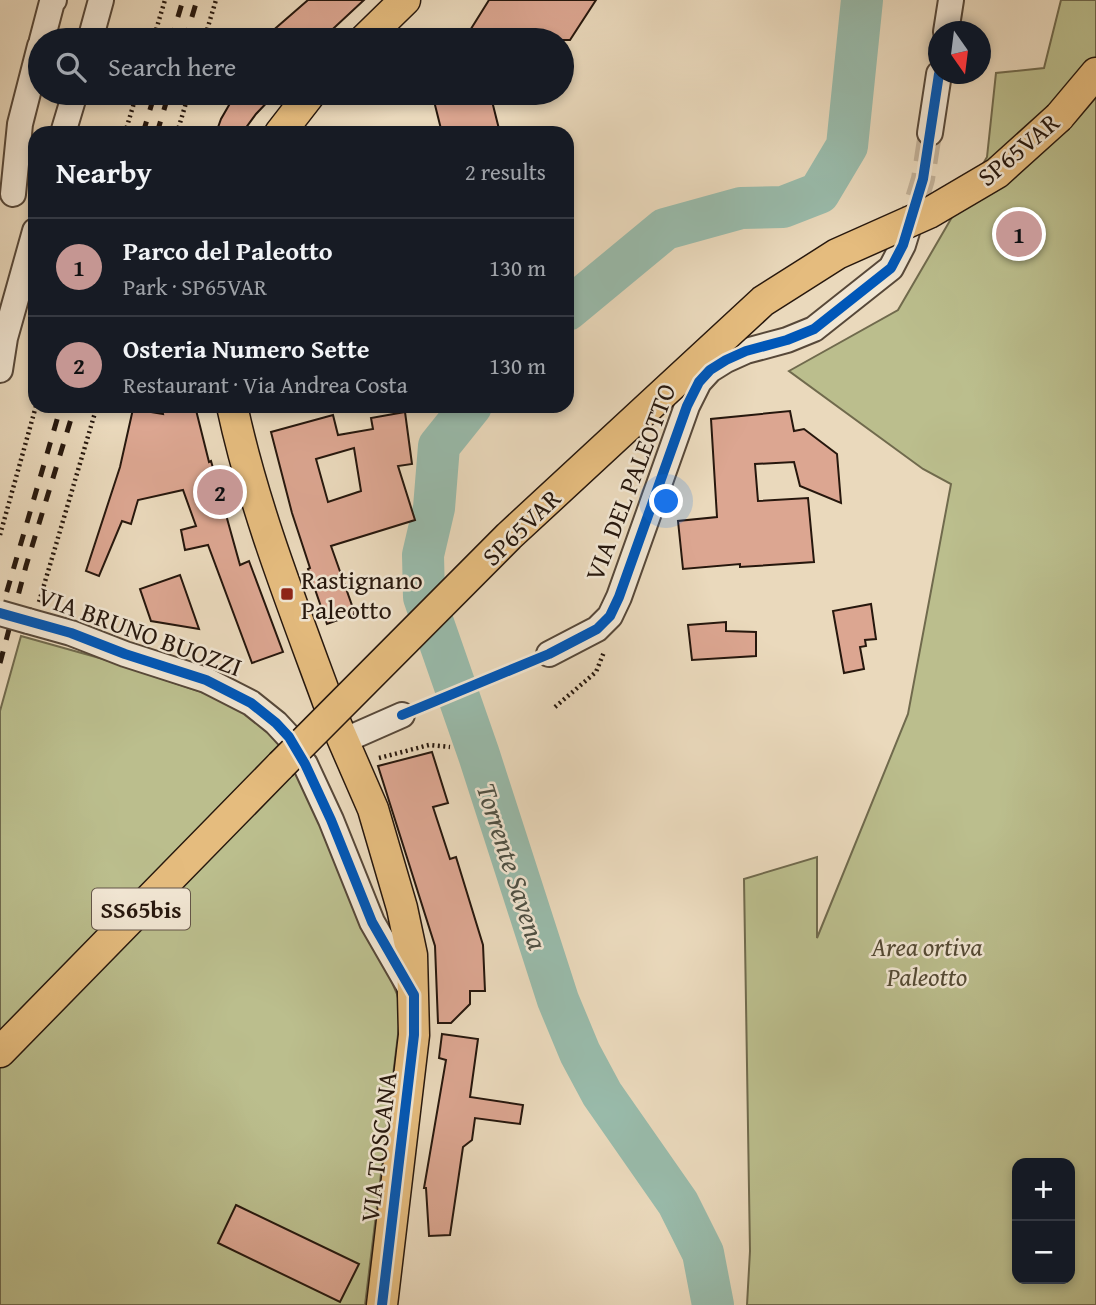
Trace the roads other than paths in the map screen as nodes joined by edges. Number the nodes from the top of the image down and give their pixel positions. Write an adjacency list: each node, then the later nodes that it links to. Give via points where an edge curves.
1 (54, 0): 6 (street)
2 (101, 0): 7 (street)
3 (405, 0): 8 (main road)
4 (951, 0): 5 (street)
5 (948, 21)
6 (45, 28)
7 (93, 28)
8 (376, 28)
9 (1096, 73): 26 (main road, SP65VAR / SS65bis, bridge, via 1059,117 997,173 929,214 837,254 763,301 509,536)
10 (938, 84): 16 (street)
11 (28, 93): 17 (street)
12 (71, 105): 14 (street)
13 (302, 105): 15 (main road)
14 (65, 126)
15 (285, 126)
16 (930, 133)
17 (13, 194)
18 (907, 232): 23 (street, VIA DEL PALEOTTO, via 891,268 814,328 726,360 699,382 610,616 597,629)
19 (28, 256): 20 (street)
20 (0, 370)
21 (234, 413): 25 (main road, VIA TOSCANA, via 262,519)
22 (0, 613): 26 (street, VIA BRUNO BUOZZI, bridge, via 206,680 251,703 276,723)
23 (549, 654)
24 (402, 715): 25 (street)
25 (336, 723): 27 (main road, VIA TOSCANA, via 373,809 402,908)
26 (292, 755): 27 (street, VIA BRUNO BUOZZI, via 331,820 372,922); 28 (main road, SP65VAR / SS65bis)
27 (414, 995): 29 (main road, VIA TOSCANA, via 414,1035)
28 (0, 1052)
29 (382, 1305)

